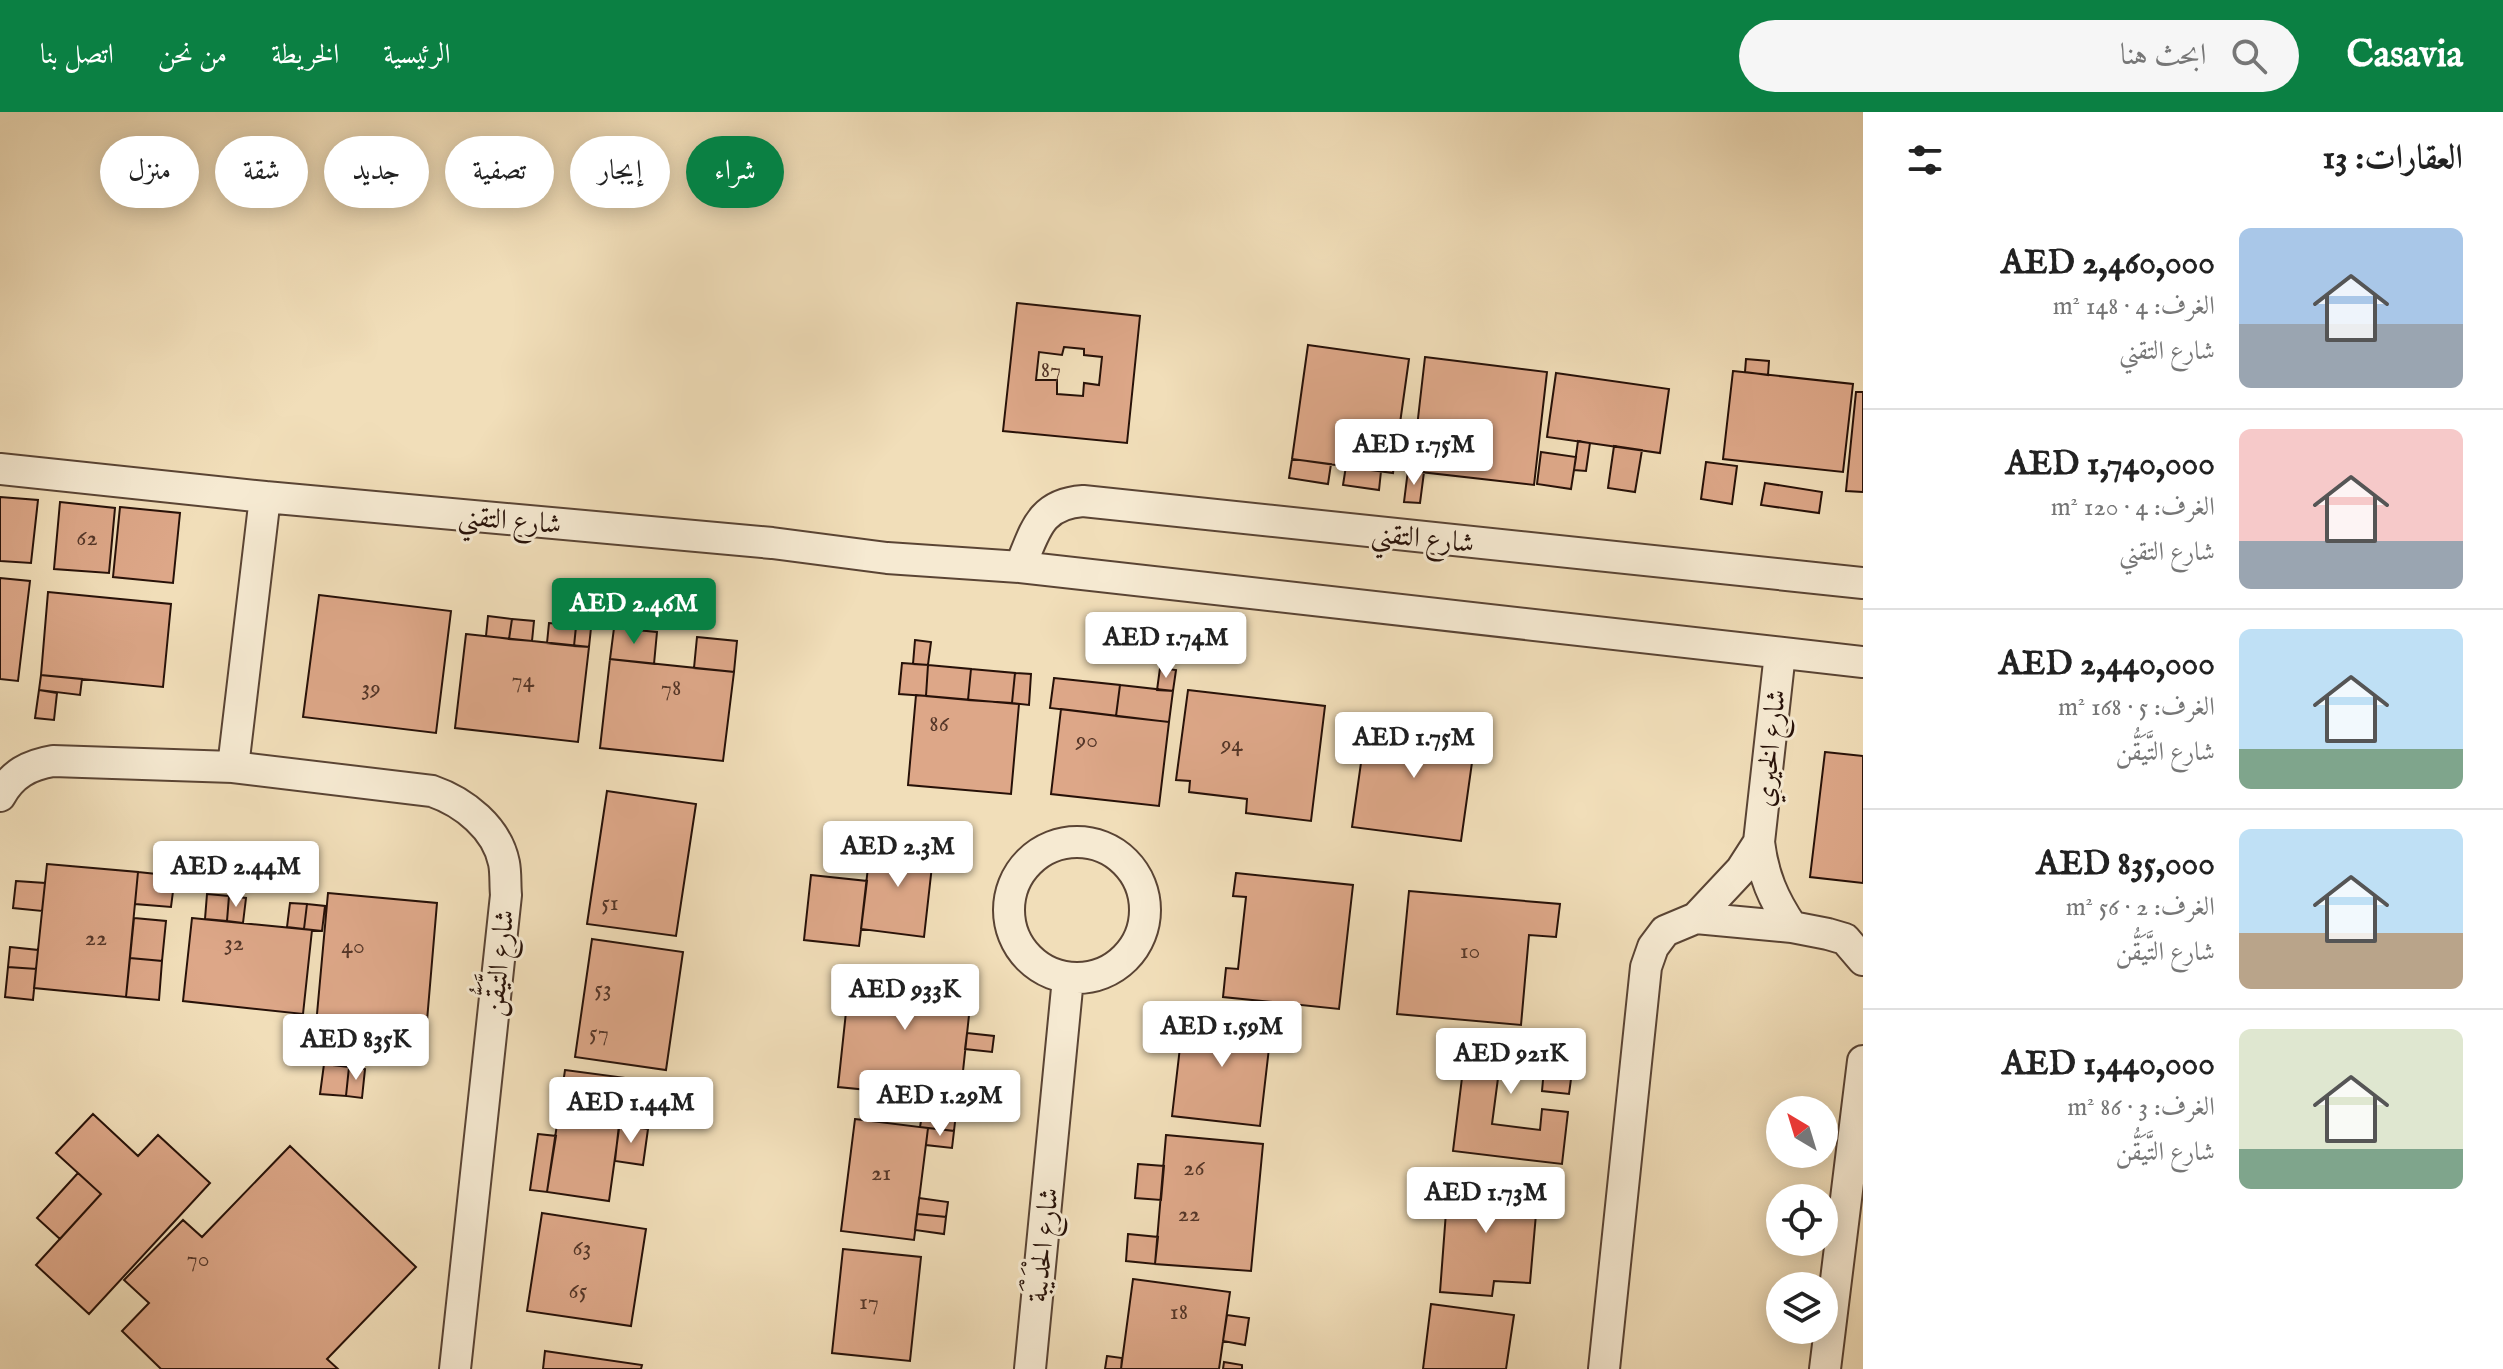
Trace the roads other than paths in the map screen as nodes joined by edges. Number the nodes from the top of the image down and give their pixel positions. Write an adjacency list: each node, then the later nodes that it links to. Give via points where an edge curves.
1 (0, 469): 2 (street, شارع التقني)
2 (265, 497): 3 (street, شارع التقني); 7 (street)
3 (1020, 567): 4 (street, شارع التقني, via 1041,520 1054,507 1083,501); 5 (street, شارع التقني)
4 (1863, 583)
5 (1780, 653): 6 (street, شارع التقني); 9 (street, شارع الخيري)
6 (1863, 662)
7 (233, 767): 8 (street, شارع التَّيَقُّن, via 53,761 14,776); 15 (street, شارع التَّيَقُّن, via 432,791 454,799 477,818 504,862 506,895)
8 (0, 796)
9 (1759, 842): 10 (street, شارع الخيري, via 1741,870); 11 (street, شارع الخيري, via 1774,901)
10 (1696, 918): 11 (street); 17 (street, شارع الخيري, via 1665,931 1646,967)
11 (1792, 927): 12 (street, via 1845,939)
12 (1863, 960)
13 (1068, 978): 13 (street, via 1097,976 1122,962 1140,940 1147,911 1142,883 1125,859 1100,844 1072,840 1045,849 1022,868 1010,894 1009,923 1020,949 1041,969); 16 (street, شارع الحْدَيْبَة)
14 (1863, 1061): 18 (street)
15 (455, 1369)
16 (1030, 1369)
17 (1604, 1369)
18 (1825, 1369)

